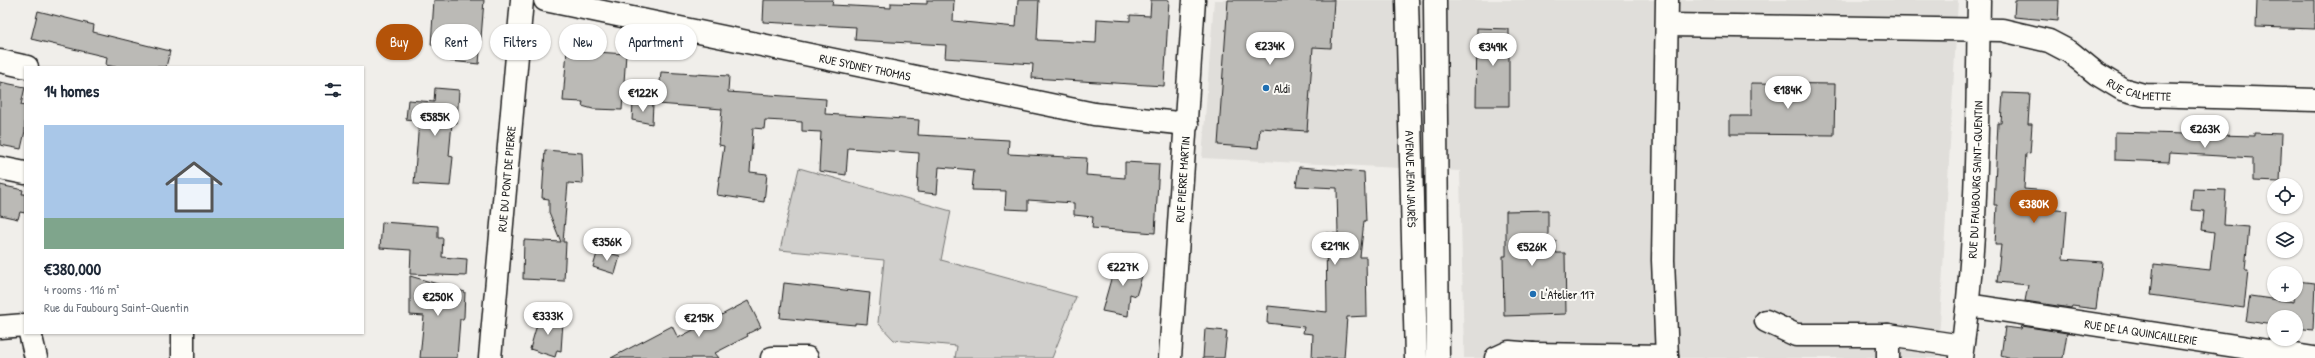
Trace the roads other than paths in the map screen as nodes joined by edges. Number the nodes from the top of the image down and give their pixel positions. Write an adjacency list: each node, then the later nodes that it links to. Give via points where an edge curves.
1 (522, 0): 28 (street, RUE DU PONT DE PIERRE)
2 (545, 0): 13 (street, RUE SYDNEY THOMAS, via 1094,114)
3 (1194, 0): 13 (street, RUE PIERRE MARTIN)
4 (1406, 0): 32 (street, AVENUE JEAN JAURÈS)
5 (1435, 0): 33 (street, AVENUE JEAN JAURÈS)
6 (1667, 0): 8 (street)
7 (1979, 0): 9 (street, RUE DU FAUBOURG SAINT-QUENTIN)
8 (1668, 25): 9 (street, RUE CALMETTE); 25 (street, via 1663,260)
9 (1979, 28): 12 (street, RUE CALMETTE, via 2002,30 2048,41 2070,52 2097,74 2122,89 2144,94); 16 (street, RUE DU FAUBOURG SAINT-QUENTIN, via 1974,230)
10 (0, 61): 11 (street)
11 (24, 66)
12 (2315, 100)
13 (1187, 124): 31 (street, RUE PIERRE MARTIN)
14 (0, 168): 15 (street)
15 (24, 173)
16 (1968, 305): 23 (street, RUE DU FAUBOURG SAINT-QUENTIN); 36 (street, RUE DE LA QUINCAILLERIE)
17 (1766, 321): 22 (street, via 1796,335)
18 (24, 325): 19 (street)
19 (0, 328)
20 (30, 334): 26 (street)
21 (183, 334): 27 (street)
22 (1888, 335): 23 (street); 35 (street)
23 (1961, 352)
24 (1530, 356): 25 (street); 34 (street, via 1509,352)
25 (1667, 357)
26 (36, 358)
27 (183, 358)
28 (490, 358)
29 (772, 358): 30 (street)
30 (807, 358)
31 (1170, 358)
32 (1416, 358)
33 (1438, 358)
34 (1496, 358)
35 (1888, 358)
36 (2314, 358)

